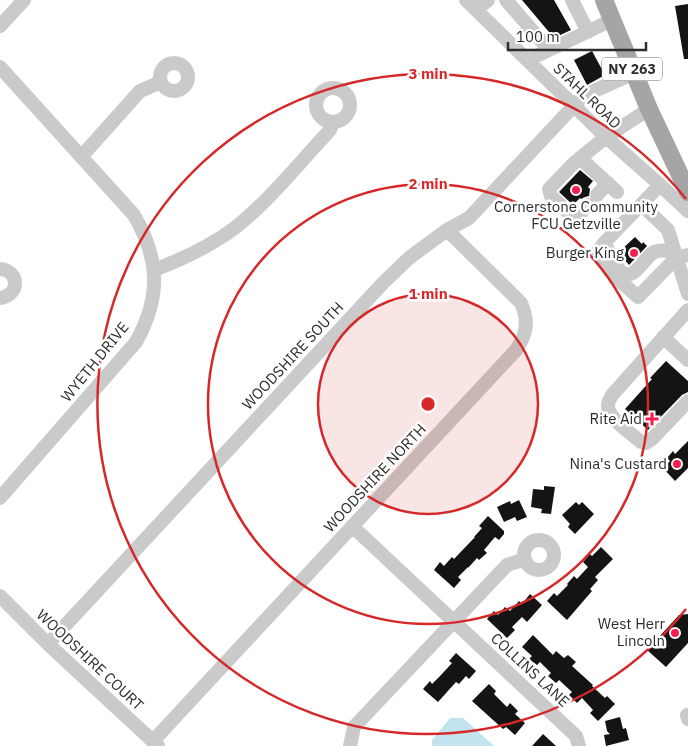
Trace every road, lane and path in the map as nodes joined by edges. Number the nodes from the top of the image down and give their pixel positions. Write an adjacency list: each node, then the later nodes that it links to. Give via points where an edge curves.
1 (24, 0): 8 (street)
2 (488, 0): 6 (street)
3 (506, 0): 10 (street)
4 (572, 0): 9 (street)
5 (604, 0): 7 (main road, NY 263)
6 (471, 5): 11 (street, STAHL ROAD)
7 (612, 20): 9 (street); 13 (main road, NY 263)
8 (0, 26)
9 (588, 32): 10 (street)
10 (549, 50): 11 (street)
11 (528, 60): 15 (street, STAHL ROAD)
12 (0, 67): 19 (street, WYETH DRIVE)
13 (634, 74): 15 (street, WOODSHIRE SOUTH, via 583,96); 16 (main road, NY 263)
14 (161, 82): 19 (street, via 140,92)
15 (574, 106): 18 (street, STAHL ROAD); 25 (street, WOODSHIRE SOUTH, via 469,218)
16 (649, 109): 18 (street); 22 (main road, NY 263)
17 (333, 122): 29 (street, via 330,130 269,196 235,227 196,252)
18 (606, 138): 20 (street); 21 (street, STAHL ROAD)
19 (81, 157): 29 (street, WYETH DRIVE, via 134,215 149,245)
20 (580, 158): 20 (street, via 612,188 592,200 575,219 551,196 549,189)
21 (660, 184): 23 (street); 24 (street, STAHL ROAD)
22 (688, 192)
23 (642, 205): 26 (street); 27 (street, via 668,230)
24 (688, 212)
25 (447, 230): 37 (street, WOODSHIRE NORTH, via 521,302 525,311 525,332 516,350); 41 (street, WOODSHIRE SOUTH, via 409,258 383,283)
26 (604, 243): 27 (street, via 620,271 627,275 637,270 653,253 661,250); 27 (street, via 598,252 602,262 638,297)
27 (680, 255): 30 (street)
28 (0, 268): 31 (street, via 11,273 15,282 12,291)
29 (154, 270): 36 (street, WYETH DRIVE, via 153,301 136,342)
30 (688, 294)
31 (0, 298)
32 (688, 310): 33 (street)
33 (663, 338): 34 (street); 35 (street, via 613,394 608,411 646,443)
34 (688, 360)
35 (688, 401)
36 (0, 498)
37 (352, 526): 40 (street, COLLINS LANE); 42 (street, WOODSHIRE NORTH)
38 (525, 559): 40 (street, via 507,565)
39 (0, 596): 41 (street, WOODSHIRE COURT)
40 (454, 621): 43 (street, via 354,728); 44 (street, COLLINS LANE, via 576,736)
41 (48, 644): 42 (street, WOODSHIRE COURT)
42 (156, 744)
43 (350, 746)
44 (579, 746)

